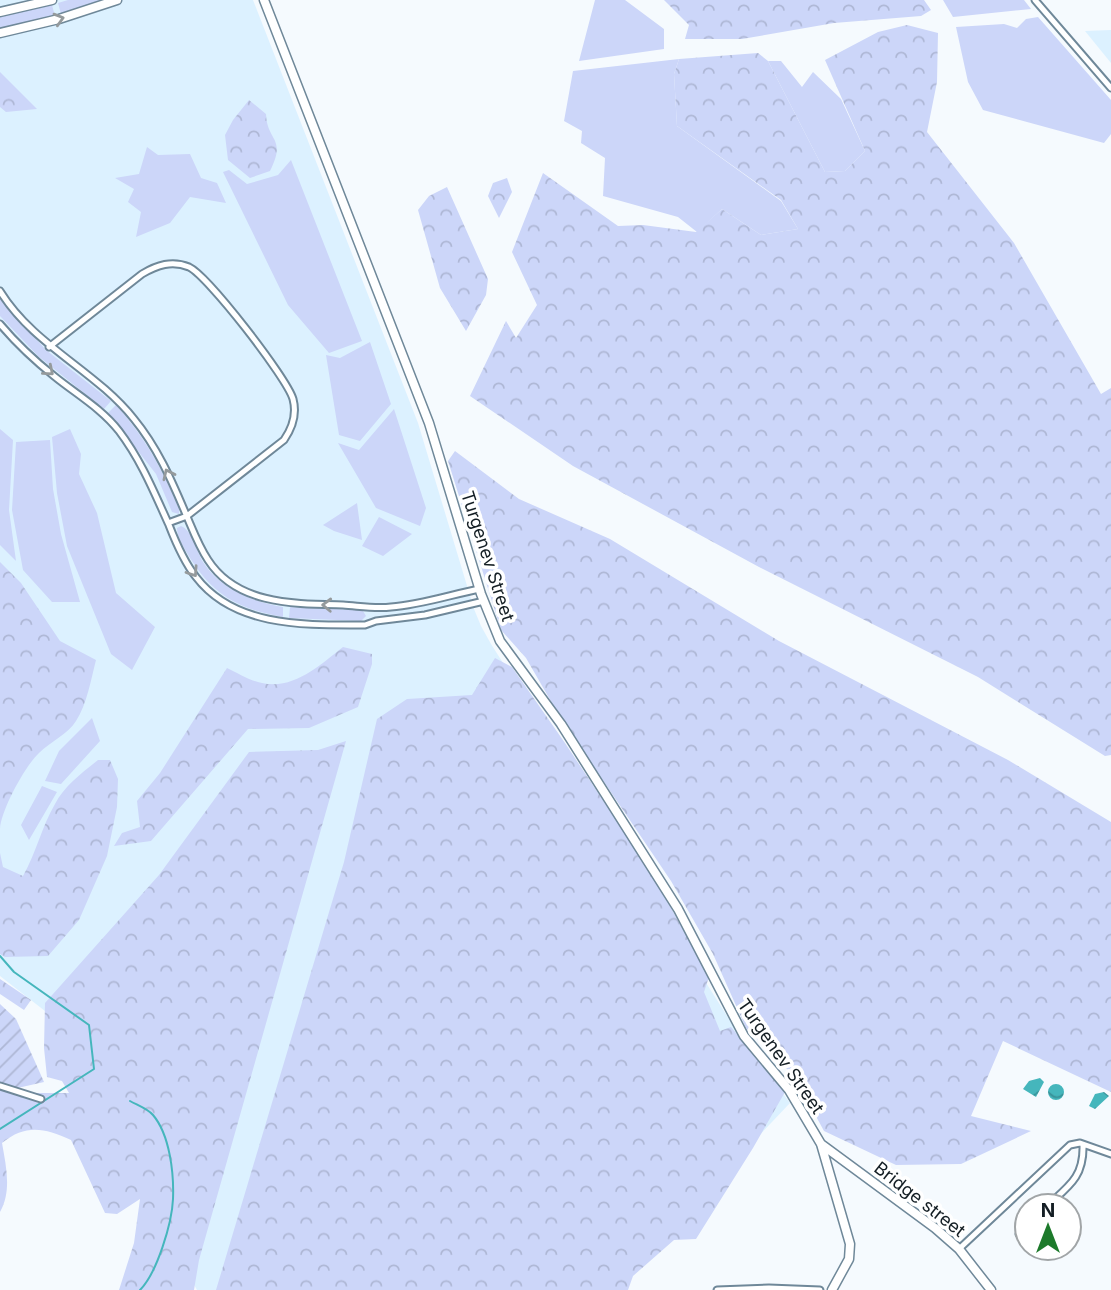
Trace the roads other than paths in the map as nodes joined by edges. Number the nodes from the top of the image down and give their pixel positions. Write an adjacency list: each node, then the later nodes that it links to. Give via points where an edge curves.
1 (52, 0): 5 (street)
2 (117, 0): 6 (street, one-way to 2)
3 (264, 0): 13 (street, Turgenev Street, via 429,423)
4 (1035, 0): 7 (street)
5 (0, 12)
6 (0, 33)
7 (1111, 88)
8 (0, 291): 10 (street)
9 (0, 324): 12 (street, one-way to 12, via 119,430 149,478)
10 (49, 347): 11 (street, one-way to 10, via 160,457 132,416); 11 (street, via 154,267 173,263 187,267 209,283 288,384 294,418 278,445)
11 (187, 516): 12 (street); 15 (street, one-way to 11, via 287,603 250,594 209,562)
12 (168, 523): 16 (street, one-way to 16, via 195,577 231,606 285,622)
13 (479, 589): 14 (street, Turgenev Street); 15 (street, via 393,607)
14 (484, 601): 16 (street); 19 (street, Turgenev Street, via 500,641 561,724 678,909 744,1036 789,1090)
15 (364, 606): 16 (street, via 371,614)
16 (366, 625)
17 (0, 1087): 18 (street)
18 (41, 1099)
19 (821, 1144): 23 (street, Bridge street); 26 (street, via 850,1244 849,1259)
20 (1083, 1145): 21 (street); 22 (street, via 1080,1171); 23 (street, via 1070,1145)
21 (1111, 1154)
22 (1062, 1192)
23 (959, 1249): 27 (street, Bridge street)
24 (717, 1290): 25 (street)
25 (820, 1290)
26 (832, 1290)
27 (991, 1290)

